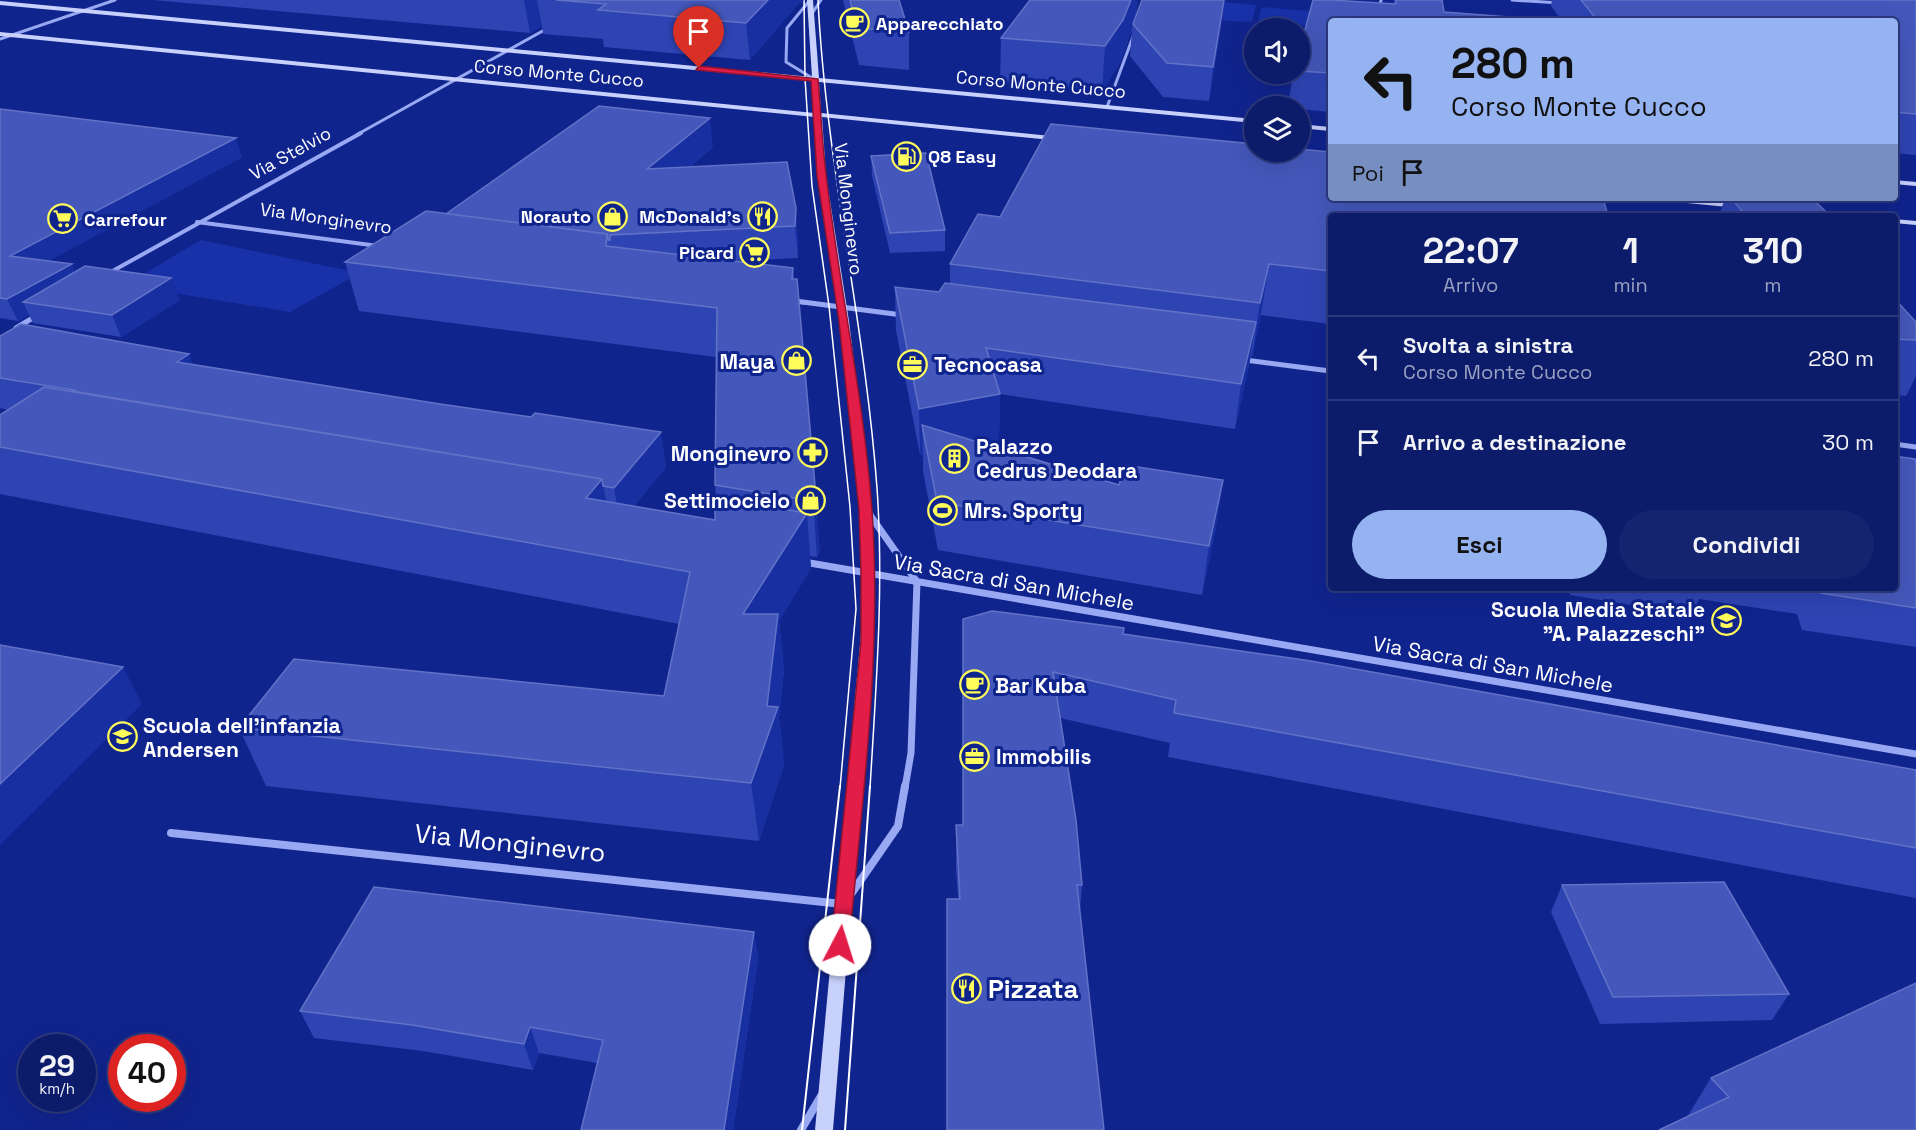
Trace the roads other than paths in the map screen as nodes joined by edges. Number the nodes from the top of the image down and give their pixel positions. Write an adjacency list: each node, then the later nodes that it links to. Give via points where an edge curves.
1 (115, 0): 8 (street)
2 (810, 0): 9 (street, Via Monginevro); 17 (street, Via Monginevro, via 787,28 786,62)
3 (821, 0): 9 (street)
4 (1381, 0): 10 (street)
5 (1512, 0): 7 (street)
6 (0, 3): 8 (street, Corso Monte Cucco)
7 (1567, 3)
8 (85, 11): 14 (street); 16 (street, Corso Monte Cucco)
9 (811, 15): 17 (street, Via Monginevro)
10 (1378, 18)
11 (551, 27): 16 (street, Via Stelvio)
12 (1135, 31): 19 (street)
13 (0, 34): 14 (street, Corso Monte Cucco)
14 (10, 35): 15 (street); 18 (street, Corso Monte Cucco)
15 (0, 39)
16 (508, 51): 17 (street, Corso Monte Cucco); 18 (street, Via Stelvio)
17 (814, 79): 19 (street, Corso Monte Cucco); 20 (street, Via Monginevro)
18 (454, 80): 20 (street, Corso Monte Cucco); 31 (street, Via Stelvio)
19 (1107, 106): 21 (street, Corso Monte Cucco)
20 (817, 115): 24 (street, Corso Monte Cucco); 37 (street, Via Monginevro)
21 (1244, 120)
22 (1310, 127): 23 (street)
23 (1328, 129)
24 (1069, 140)
25 (1898, 182): 26 (street)
26 (1916, 184)
27 (1685, 201): 28 (street)
28 (1744, 207)
29 (1797, 212): 30 (street)
30 (1807, 213)
31 (197, 222): 34 (street, Via Monginevro); 35 (street, Via Stelvio)
32 (1898, 222): 33 (street)
33 (1916, 224)
34 (381, 246)
35 (99, 280)
36 (789, 300): 37 (street, Via Monginevro)
37 (841, 307): 39 (street); 45 (street, Via Monginevro)
38 (39, 314): 40 (street)
39 (905, 316)
40 (10, 331)
41 (1236, 358): 42 (street)
42 (1328, 371)
43 (1898, 445): 44 (street)
44 (1916, 447)
45 (866, 509): 47 (street, Via Monginevro); 48 (street, Via Monginevro)
46 (800, 561): 47 (street, Via Sacra di San Michele)
47 (868, 573): 48 (street, Via Sacra di San Michele); 51 (street, Via Monginevro, via 868,641)
48 (917, 582): 49 (street, Via Sacra di San Michele); 51 (street, Via Monginevro, via 911,753 898,826)
49 (1916, 754)
50 (171, 833): 51 (street, Via Monginevro)
51 (844, 904): 52 (street, Via Monginevro)
52 (828, 1085): 53 (street, Via Monginevro); 54 (street, Via Monginevro)
53 (801, 1130)
54 (824, 1130)

